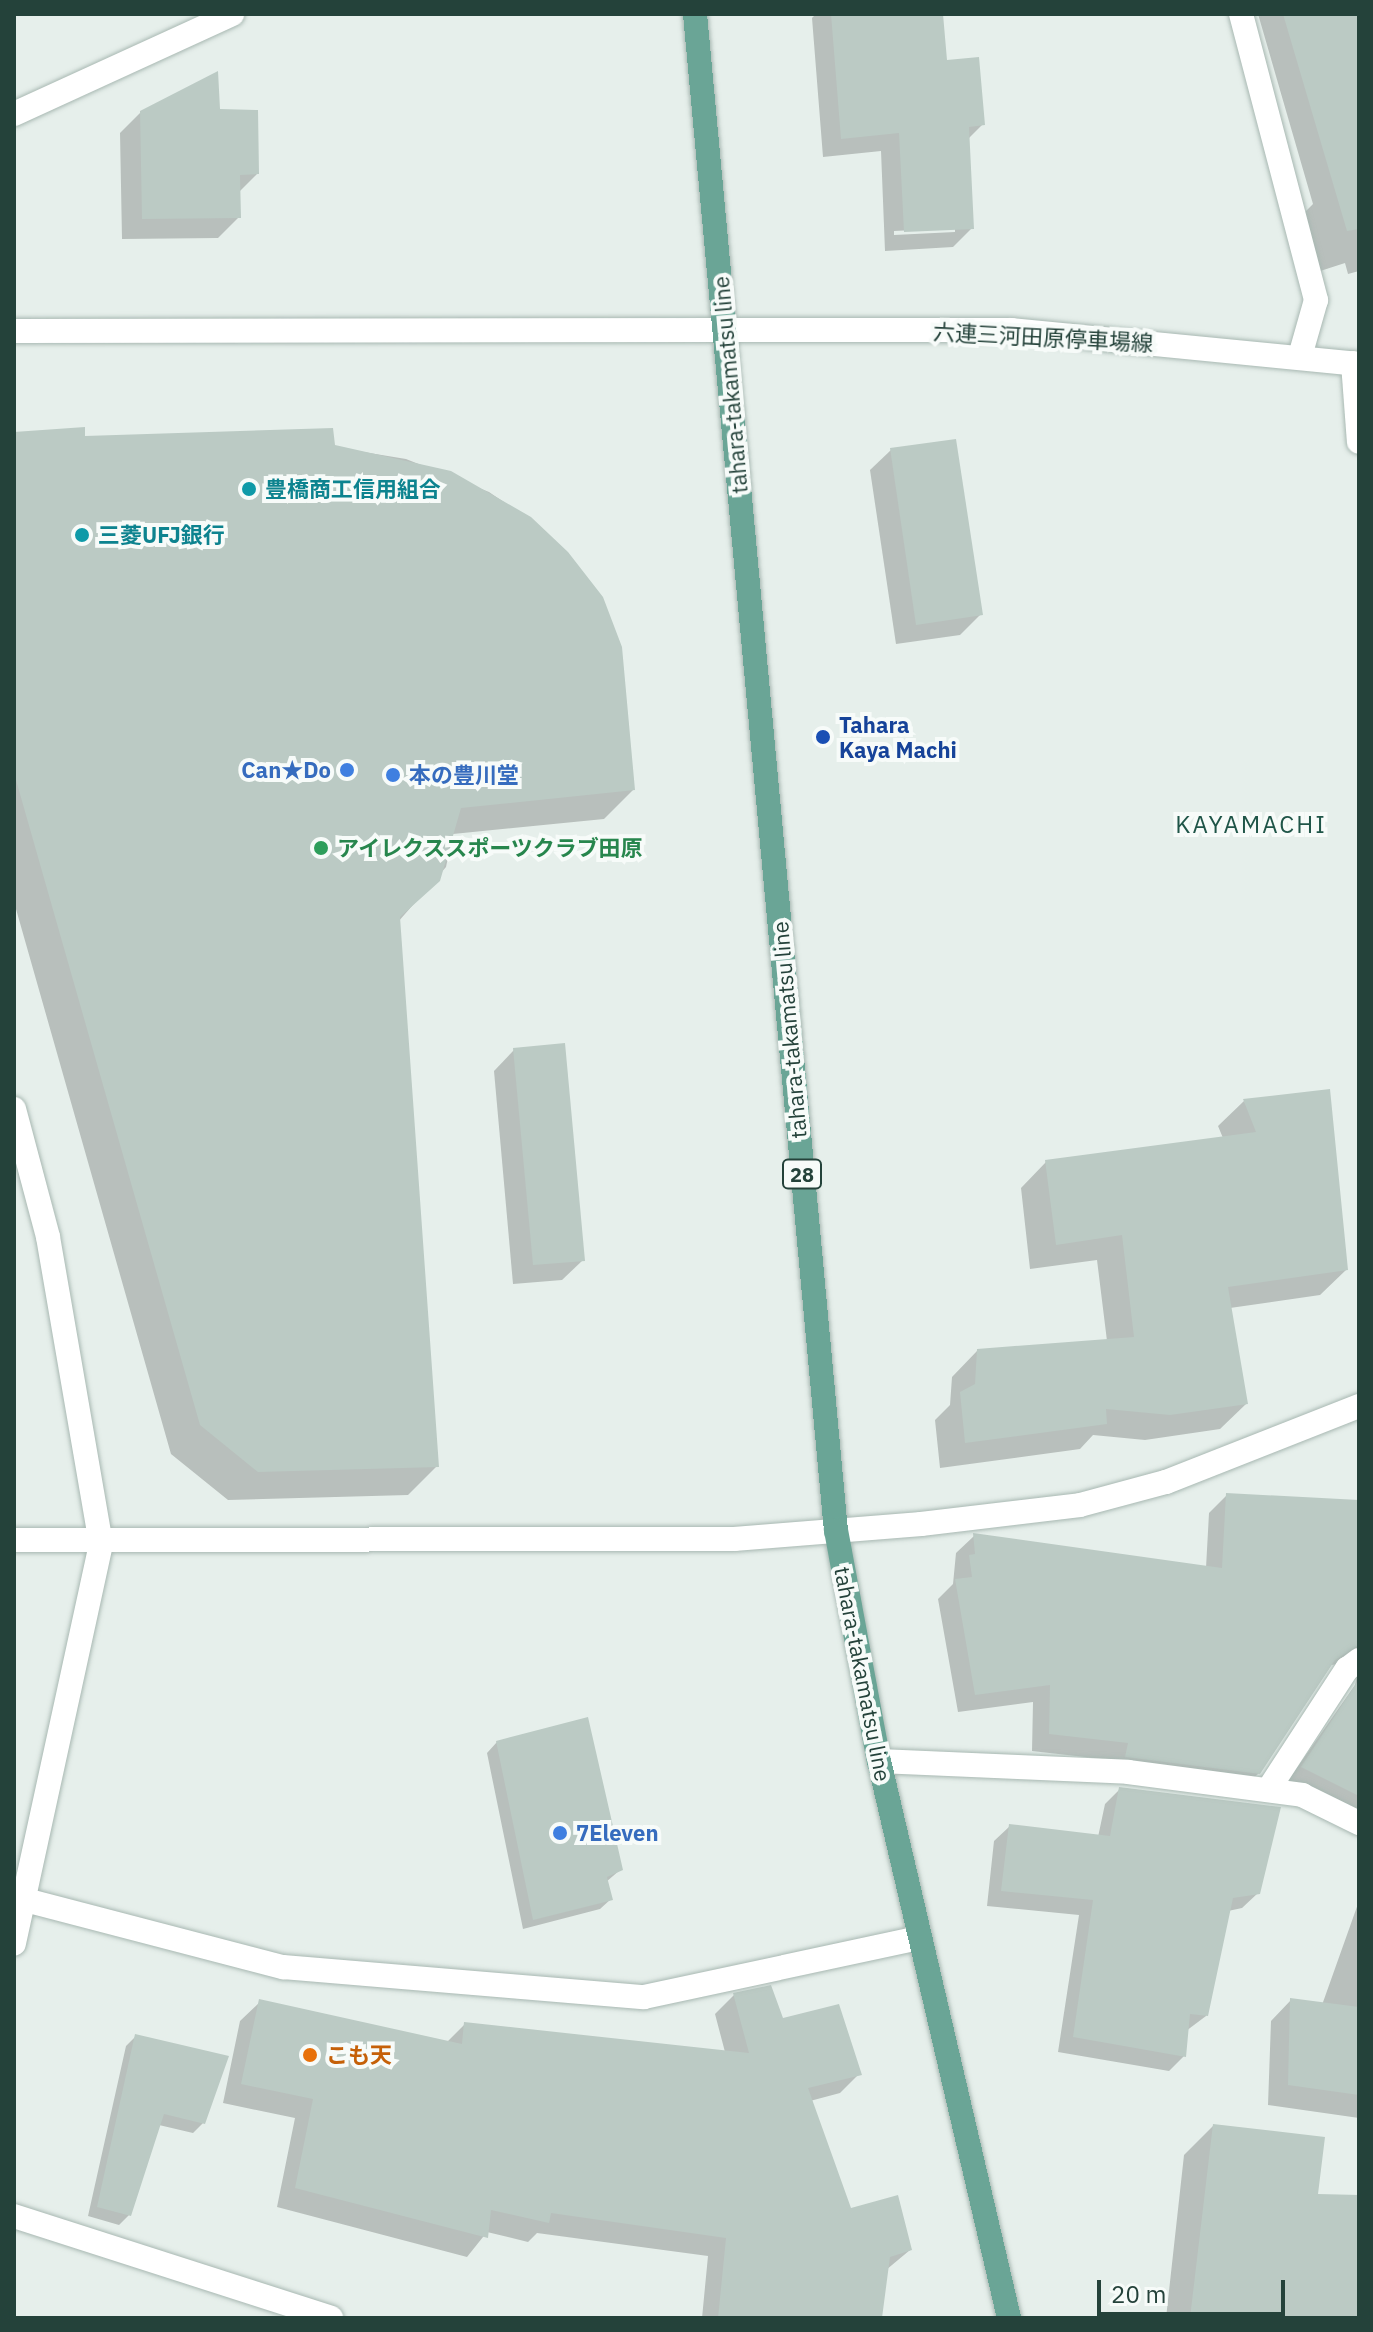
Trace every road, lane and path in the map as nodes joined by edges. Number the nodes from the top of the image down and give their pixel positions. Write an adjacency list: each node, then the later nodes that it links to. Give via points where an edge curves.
1 (232, 14): 4 (street)
2 (695, 14): 5 (main road, tahara-takamatsu line / 28)
3 (1241, 14): 7 (street, via 1316,300)
4 (14, 114)
5 (727, 330): 6 (street, 六連三河田原停車場線); 7 (street, 六連三河田原停車場線, via 1012,330); 12 (main road, tahara-takamatsu line / 28)
6 (14, 331)
7 (1300, 356): 8 (street, 六連三河田原停車場線)
8 (1356, 364): 9 (street)
9 (1359, 442)
10 (14, 1109): 14 (street, via 48,1237)
11 (1359, 1406): 12 (street, via 1166,1482 1080,1505)
12 (836, 1530): 14 (street, via 734,1539); 16 (main road, tahara-takamatsu line / 28)
13 (14, 1540): 14 (street)
14 (101, 1544): 19 (street)
15 (1359, 1660): 17 (street, via 1347,1669)
16 (879, 1761): 17 (street, via 1128,1772); 20 (main road, tahara-takamatsu line / 28)
17 (1268, 1790): 18 (street, via 1302,1795)
18 (1359, 1823)
19 (25, 1900): 20 (street, via 283,1967 644,1997); 21 (street)
20 (919, 1938): 24 (main road, tahara-takamatsu line / 28)
21 (14, 1944)
22 (14, 2216): 23 (street)
23 (331, 2318)
24 (1009, 2318)

